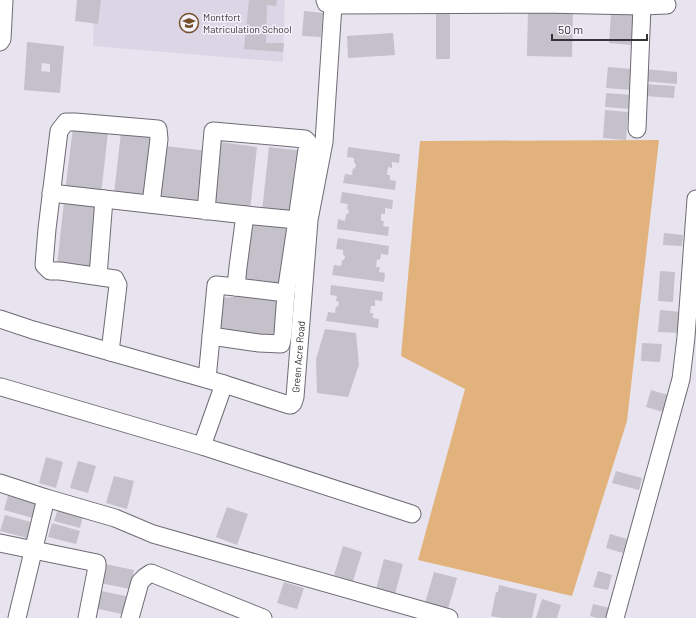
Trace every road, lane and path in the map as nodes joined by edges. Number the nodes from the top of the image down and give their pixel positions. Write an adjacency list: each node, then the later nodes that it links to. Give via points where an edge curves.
1 (4, 0): 7 (street)
2 (329, 2): 3 (street); 23 (street, Green Acre Road, via 324,142 309,220 294,401 289,405)
3 (443, 2): 4 (street)
4 (542, 2): 6 (street)
5 (667, 5): 6 (street)
6 (642, 6): 8 (street)
7 (0, 42)
8 (637, 129)
9 (51, 193): 10 (street); 12 (street, via 59,131 66,122 158,129); 16 (street, via 44,265 50,271)
10 (104, 199): 12 (street); 16 (street)
11 (696, 200): 36 (street, via 681,379)
12 (151, 204): 13 (street)
13 (206, 211): 14 (street); 15 (street, via 213,131 305,139 308,142)
14 (245, 215): 15 (street); 17 (street)
15 (298, 220): 18 (street)
16 (98, 276): 21 (street, via 116,279 118,285)
17 (236, 287): 18 (street); 20 (street, via 216,285)
18 (286, 293): 20 (street, via 281,344)
19 (0, 319): 21 (street, Green Acre Road)
20 (211, 336): 22 (street)
21 (110, 352): 22 (street, Green Acre Road)
22 (207, 379): 23 (street, Green Acre Road)
23 (224, 384): 25 (street)
24 (1, 387): 25 (street)
25 (202, 446): 28 (street)
26 (0, 483): 27 (street)
27 (46, 498): 30 (street); 35 (street, via 115,518 154,534)
28 (412, 514)
29 (0, 543): 30 (street)
30 (33, 550): 31 (street); 32 (street, via 97,563)
31 (17, 618)
32 (87, 618)
33 (130, 618): 34 (street, via 140,582 151,573)
34 (263, 618)
35 (450, 618)
36 (615, 618)

